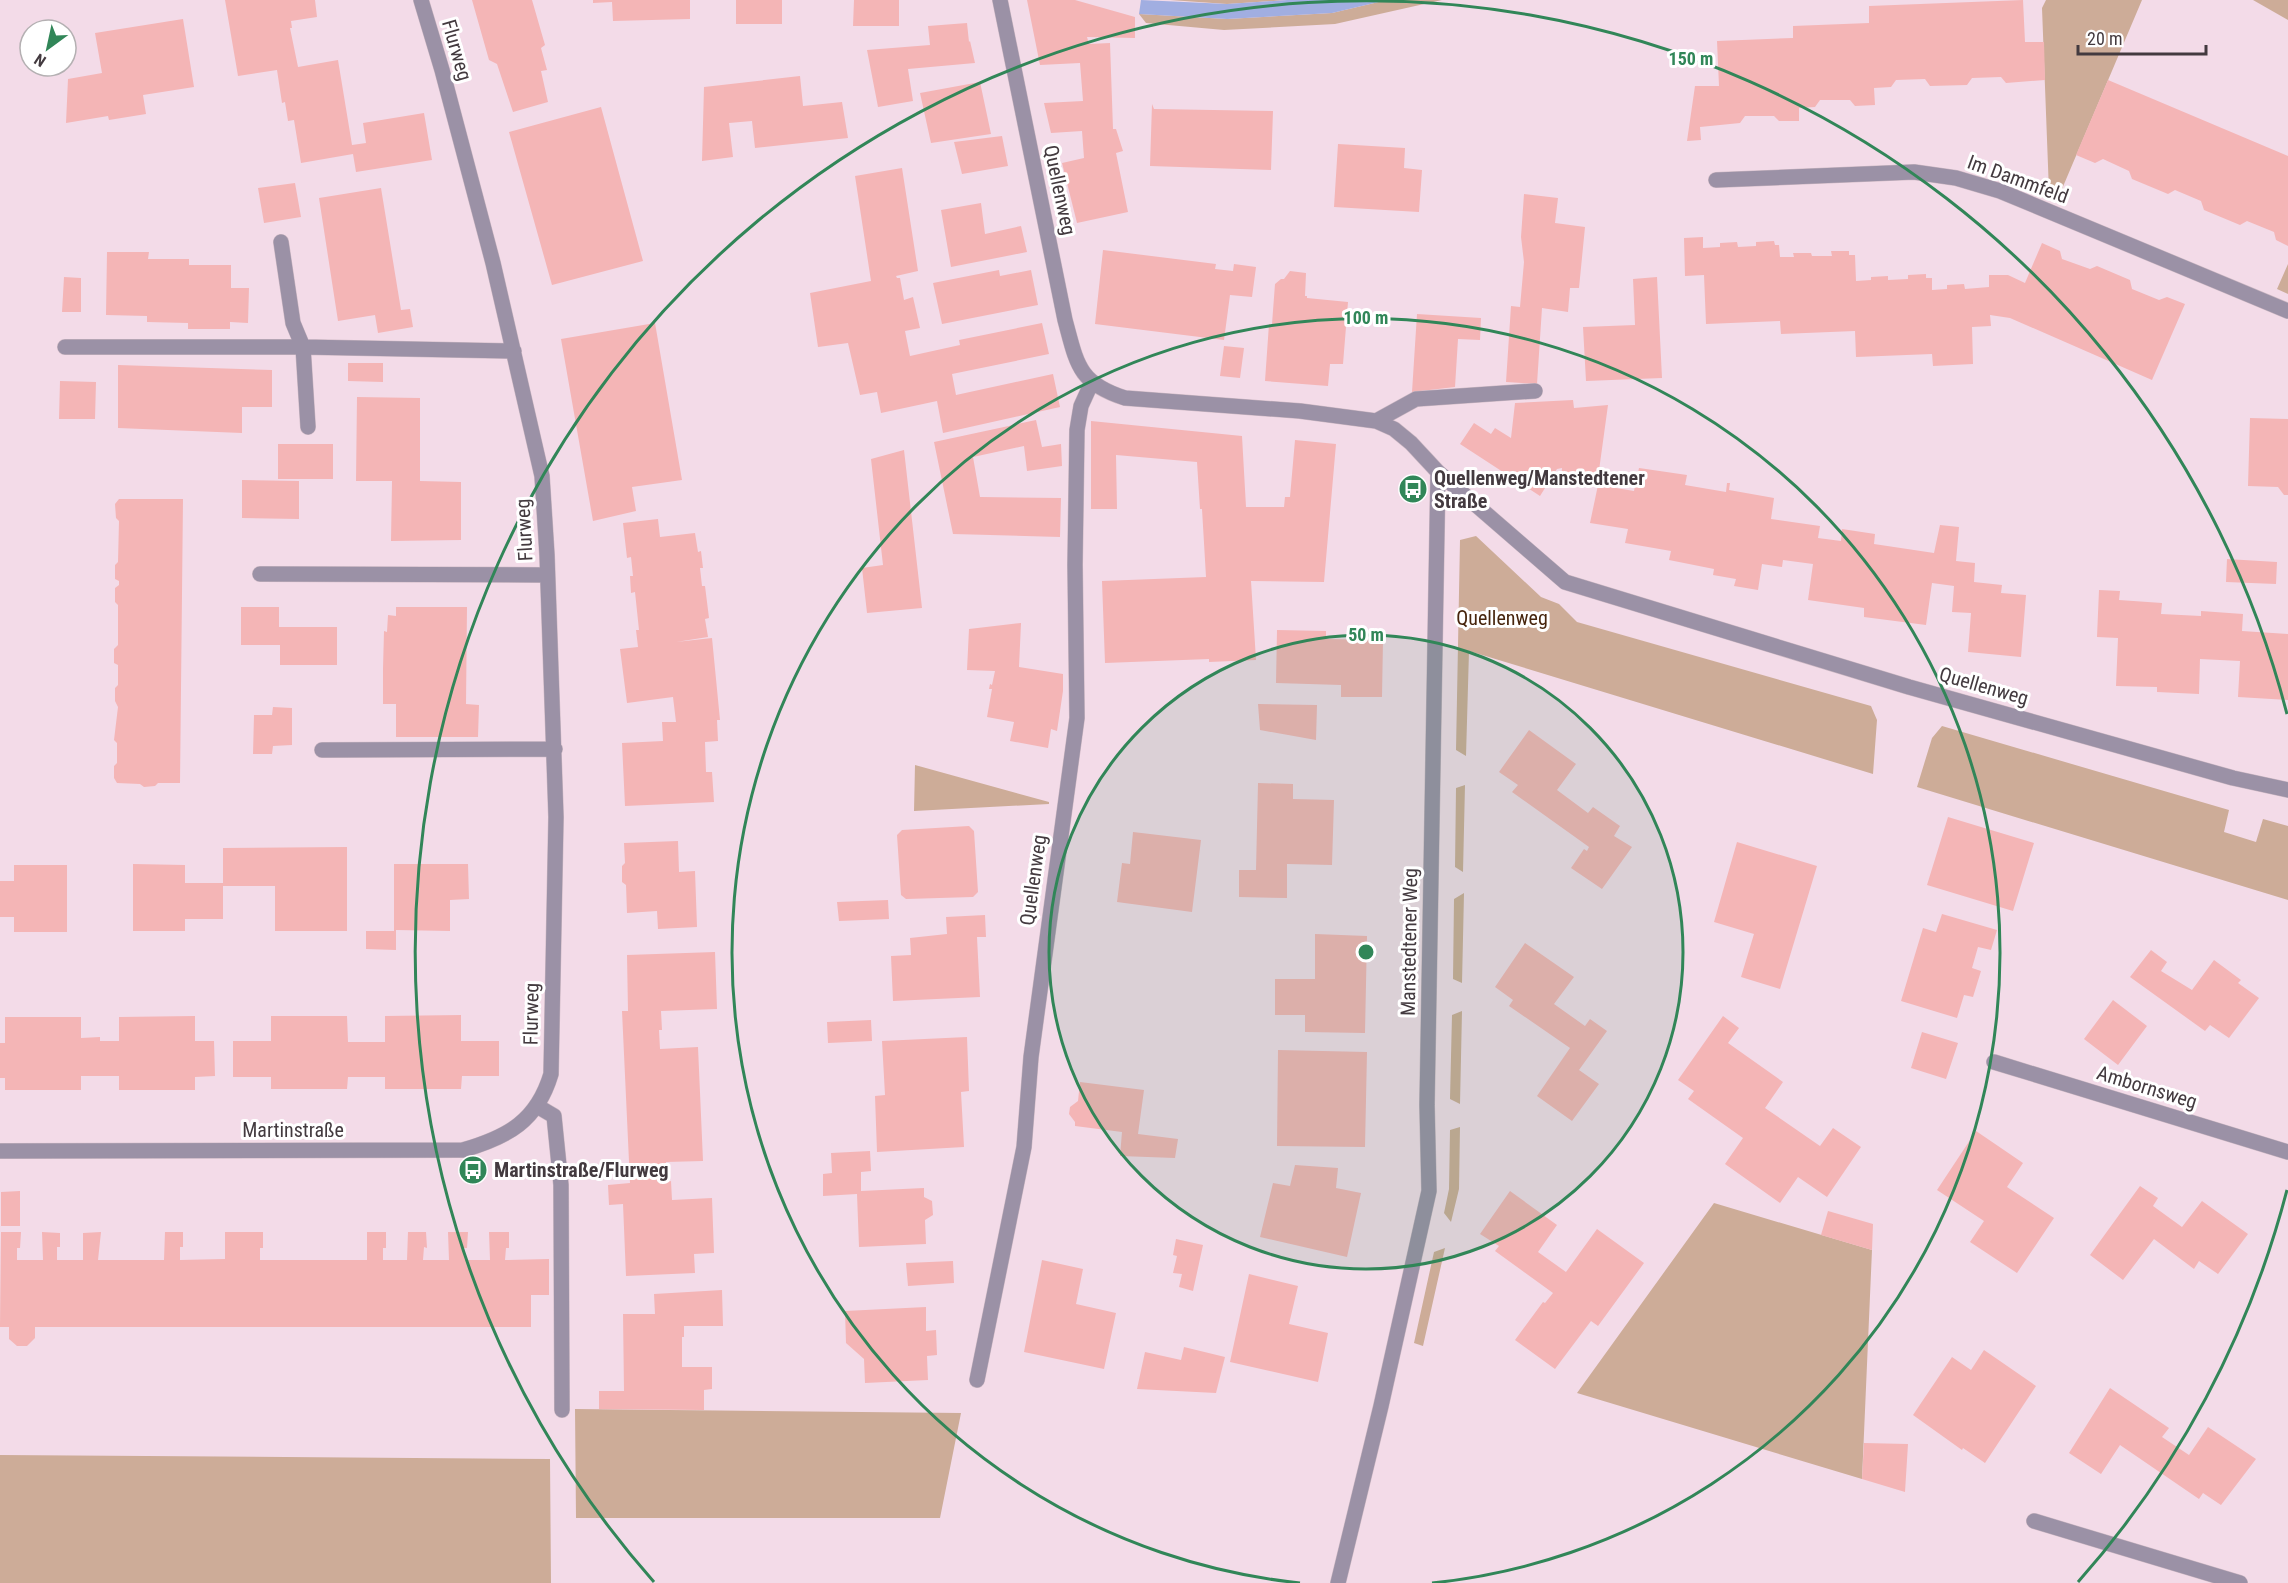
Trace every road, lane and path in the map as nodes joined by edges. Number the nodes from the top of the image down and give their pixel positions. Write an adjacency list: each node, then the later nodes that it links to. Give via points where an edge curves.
1 (421, 0): 8 (street, Flurweg)
2 (1000, 0): 9 (street, Quellenweg, via 1065,320 1080,370)
3 (1716, 180): 5 (street, Im Dammfeld, via 1914,172 1956,178 2000,191)
4 (281, 242): 7 (street, via 293,323)
5 (2288, 311)
6 (65, 347): 7 (street)
7 (303, 347): 8 (street); 12 (street)
8 (514, 351): 15 (street, Flurweg, via 542,476)
9 (1091, 384): 11 (street, Quellenweg, via 1125,398 1300,411); 24 (street, Quellenweg, via 1081,406 1077,430 1077,718 1032,1046 1024,1147)
10 (1535, 391): 11 (street, via 1416,399)
11 (1376, 421): 13 (street, Quellenweg, via 1394,429)
12 (308, 427)
13 (1438, 472): 18 (street, Quellenweg, via 1565,582 1909,687); 27 (street, Manstedtener Weg, via 1427,1106 1429,1191)
14 (260, 574): 15 (street)
15 (548, 575): 16 (street, Flurweg)
16 (555, 749): 17 (street); 20 (street, Flurweg)
17 (322, 750)
18 (2288, 790)
19 (1994, 1062): 23 (street, Ambornsweg)
20 (551, 1074): 21 (street, Martinstraße)
21 (537, 1106): 22 (street, Martinstraße, via 511,1131 463,1150); 25 (street, via 554,1116 561,1185)
22 (0, 1151)
23 (2288, 1152)
24 (977, 1380)
25 (562, 1410)
26 (2034, 1521): 28 (street)
27 (1338, 1583)
28 (2240, 1583)

